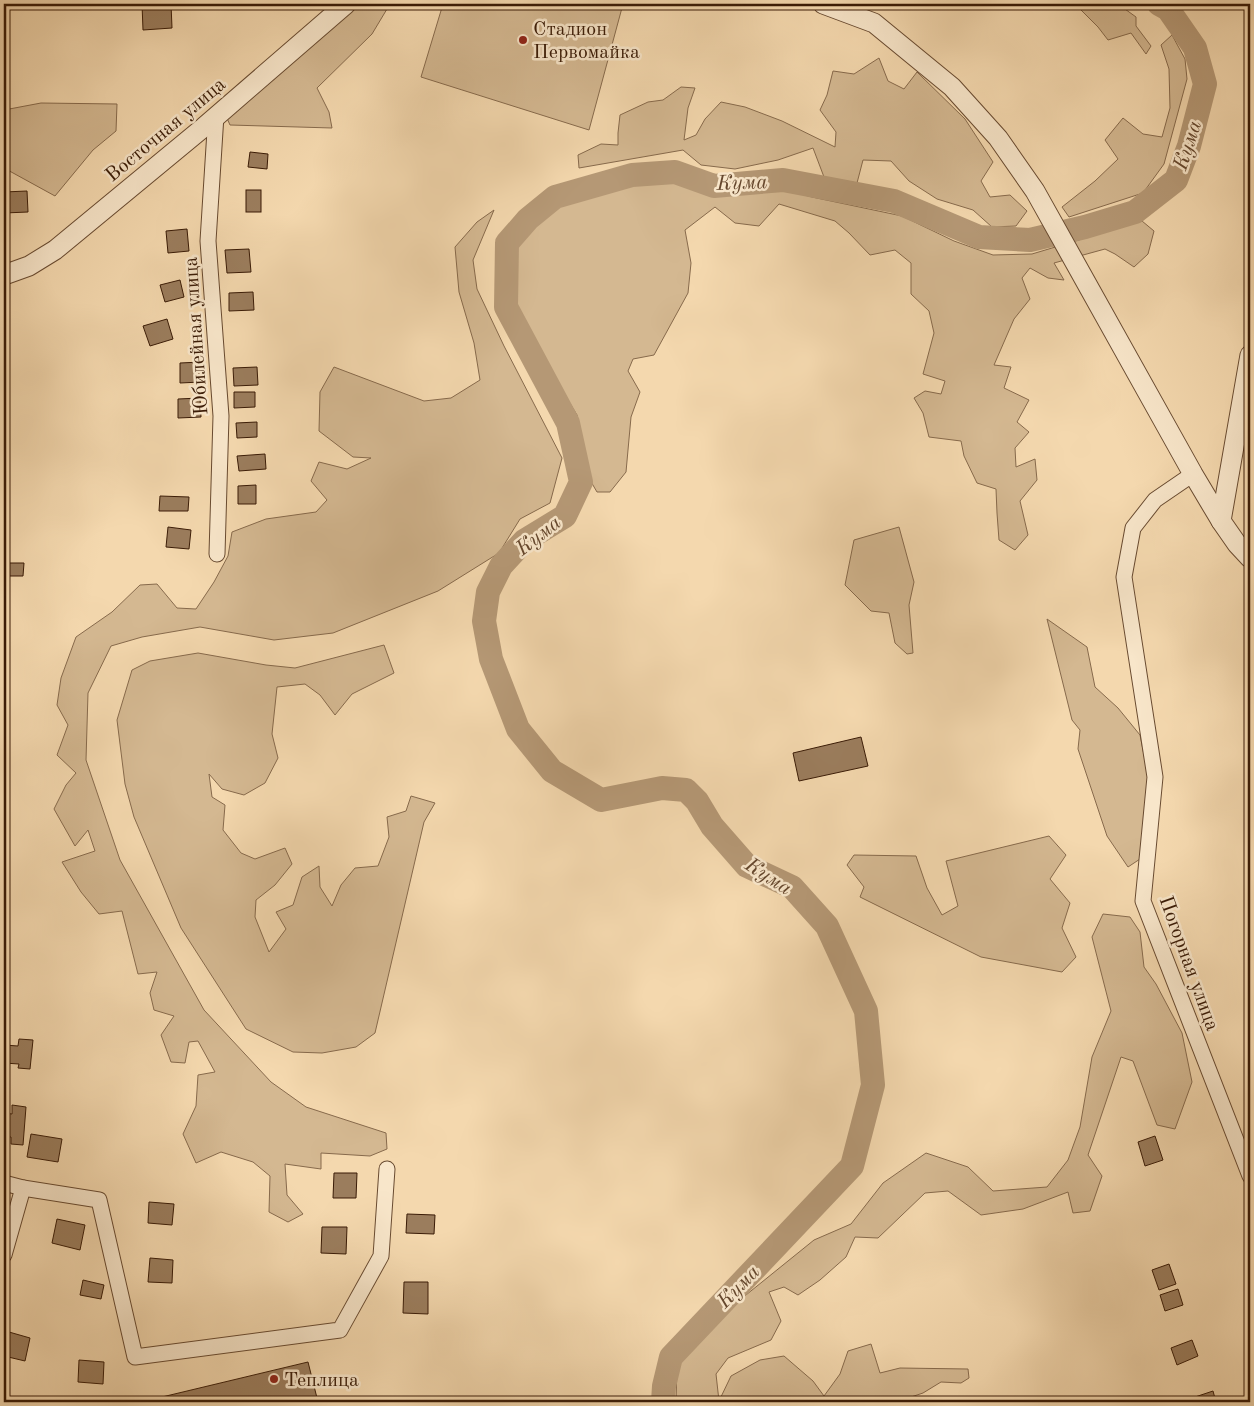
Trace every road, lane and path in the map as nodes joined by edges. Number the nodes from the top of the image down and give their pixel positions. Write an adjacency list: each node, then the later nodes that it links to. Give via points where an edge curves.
1 (346, 4): 3 (street, Восточная улица)
2 (823, 4): 6 (street, via 874,23 952,87 998,138 1035,191)
3 (216, 115): 4 (street, Восточная улица, via 55,250 29,266); 8 (street, Юбилейная улица, via 208,241 221,416)
4 (4, 275)
5 (1250, 355): 7 (street)
6 (1193, 474): 7 (street); 11 (street, Погорная улица, via 1155,500 1133,528 1124,577 1155,777 1143,901)
7 (1221, 521): 9 (street)
8 (217, 554)
9 (1250, 558)
10 (387, 1169): 13 (street, via 381,1256 340,1330 135,1357 99,1200)
11 (1250, 1176)
12 (4, 1182): 13 (street)
13 (23, 1188): 14 (street)
14 (4, 1255)

